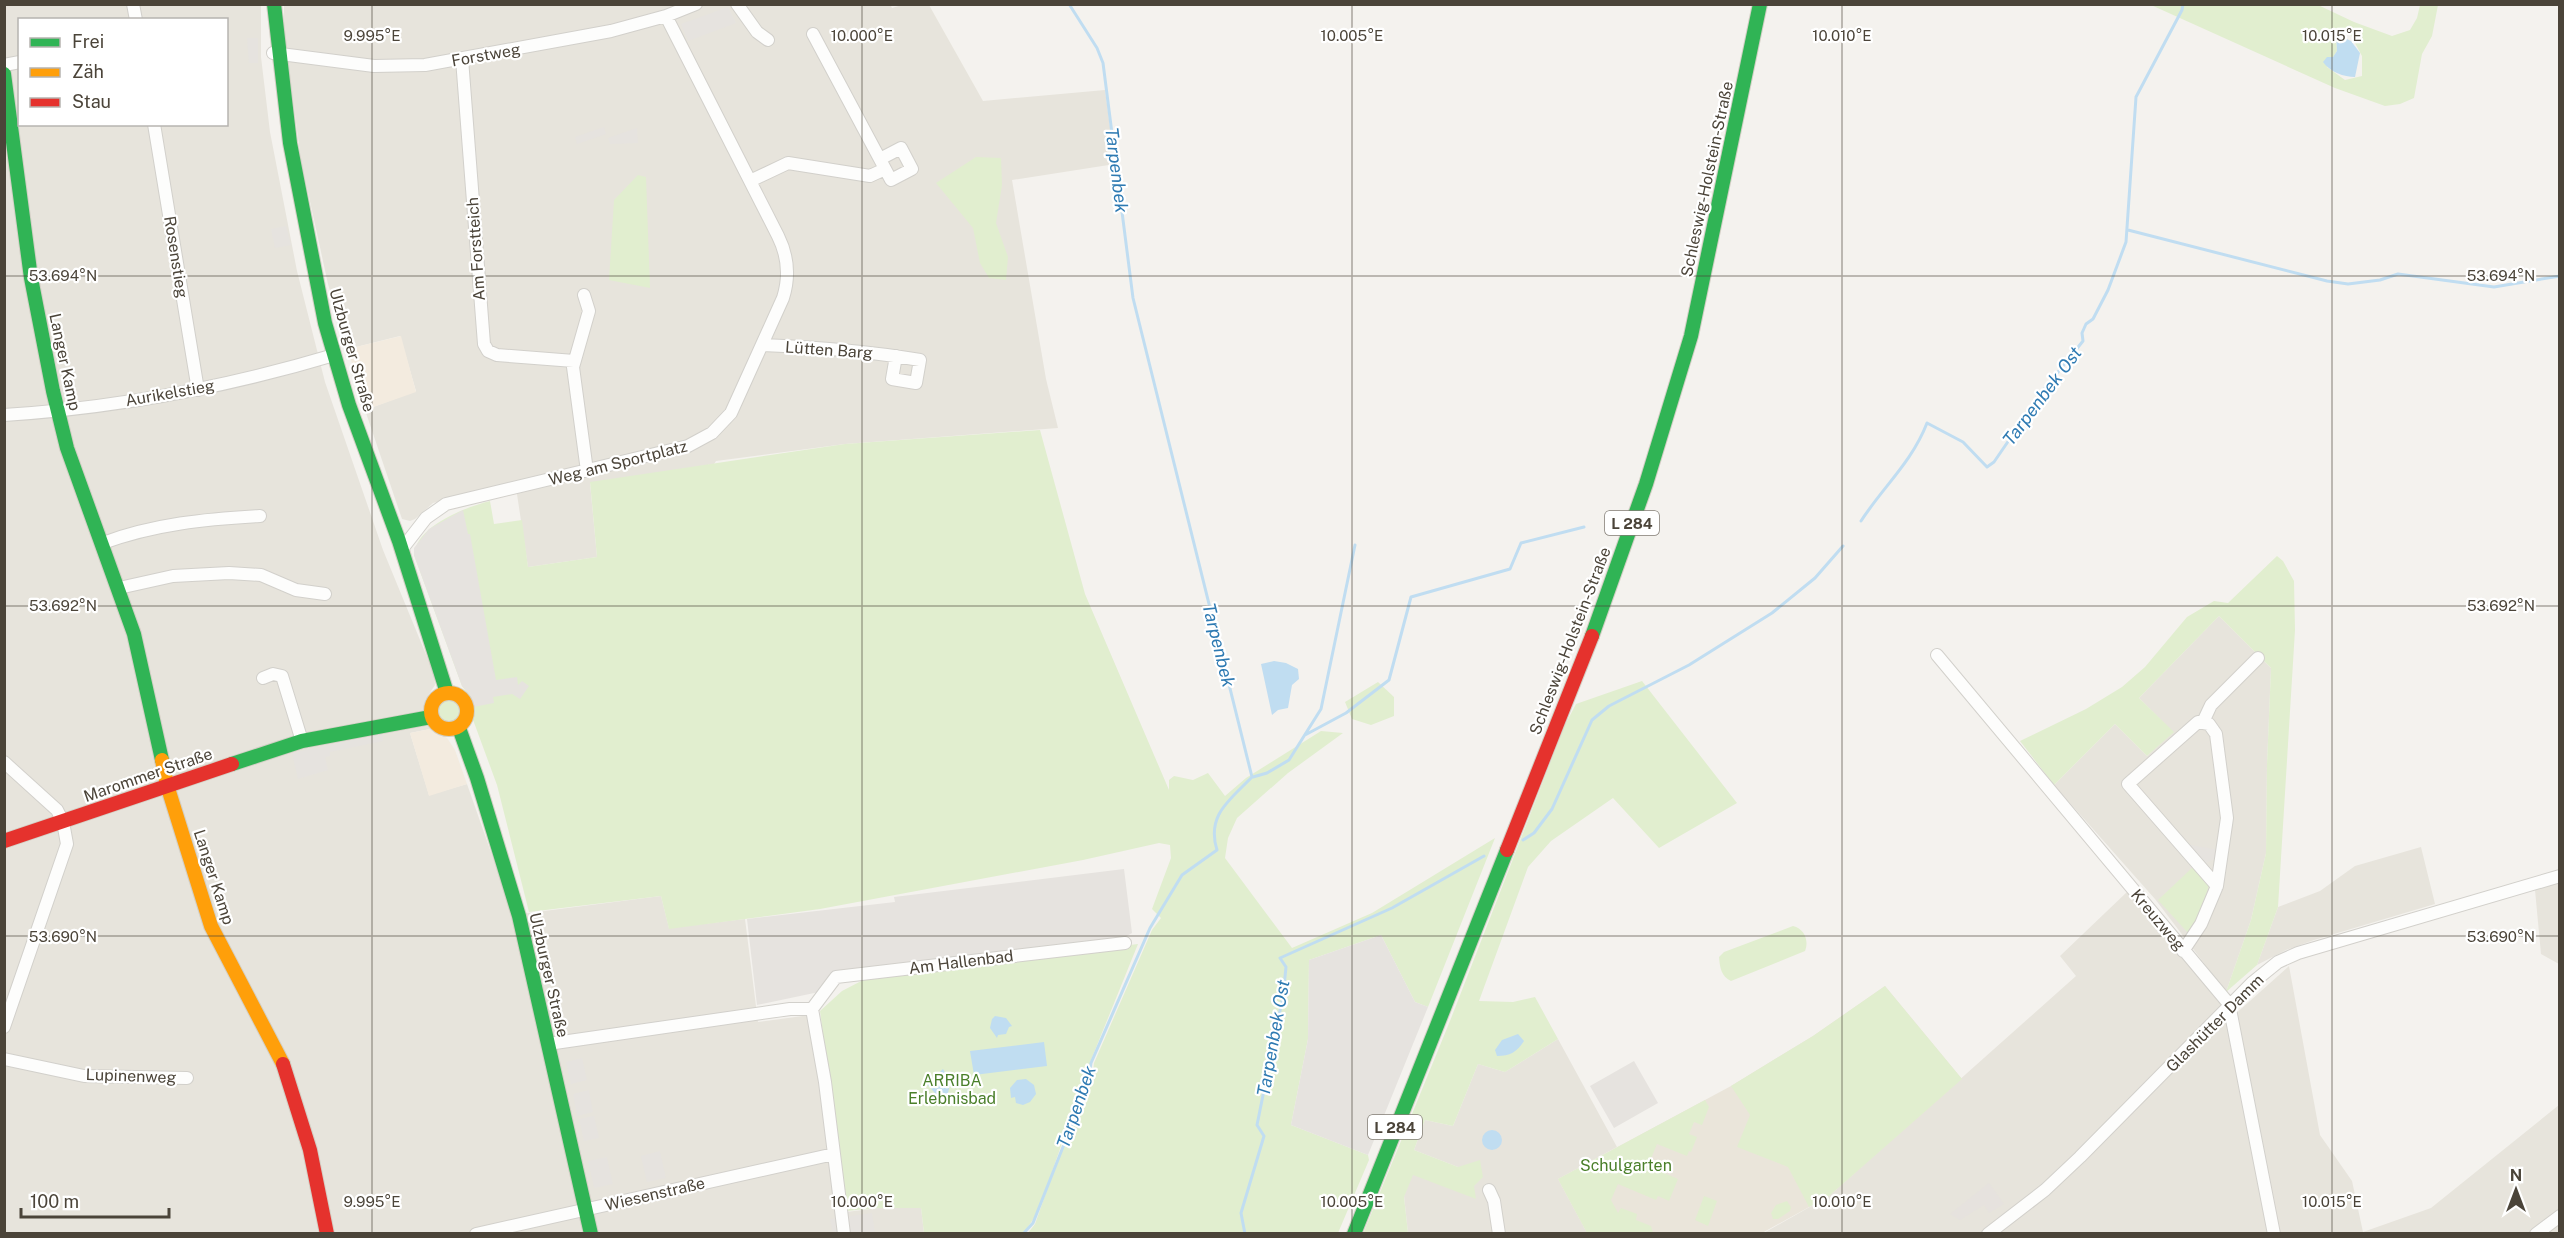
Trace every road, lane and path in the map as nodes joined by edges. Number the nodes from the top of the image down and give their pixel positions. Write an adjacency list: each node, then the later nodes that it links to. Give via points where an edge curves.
1 (273, 4): 8 (main road, Ulzburger Straße)
2 (696, 4): 5 (street, Forstweg)
3 (737, 4): 7 (street, via 757,32)
4 (1760, 4): 57 (main road, Schleswig-Holstein-Straße / L 284, via 1691,336 1646,484 1591,639)
5 (666, 16): 9 (street, Forstweg, via 561,42); 12 (street, Weg am Sportplatz)
6 (813, 34): 12 (street, via 882,164 870,176 788,163)
7 (768, 40)
8 (275, 53): 9 (street, Forstweg, via 396,67); 15 (main road, Ulzburger Straße, via 316,285)
9 (462, 59): 17 (street, Am Forstteich, via 484,344 496,355)
10 (4, 74): 19 (main road, Langer Kamp, via 32,278)
11 (154, 126): 18 (street, Rosenstieg)
12 (750, 181): 14 (street, Weg am Sportplatz, via 781,242 787,268 784,294)
13 (584, 295): 17 (street, via 589,311)
14 (762, 345): 16 (street, Lütten Barg); 21 (street, Weg am Sportplatz, via 734,408 712,433 683,448)
15 (334, 355): 18 (street, Aurikelstieg); 24 (main road, Ulzburger Straße)
16 (896, 356)
17 (574, 361): 21 (street)
18 (198, 390): 19 (street, Aurikelstieg)
19 (58, 411): 20 (street, Aurikelstieg); 23 (main road, Langer Kamp, via 76,475)
20 (4, 415)
21 (587, 471): 24 (street, Weg am Sportplatz, via 446,504 426,518)
22 (260, 516): 23 (street, via 169,524)
23 (103, 543): 25 (main road, Langer Kamp)
24 (402, 549): 30 (main road, Ulzburger Straße)
25 (119, 588): 26 (street, via 173,576 229,573 261,575 296,590); 36 (main road, Langer Kamp, via 136,644)
26 (325, 594)
27 (1937, 655): 42 (street, Kreuzweg)
28 (2258, 658): 32 (street, via 2211,705)
29 (263, 678): 34 (street, via 282,676)
30 (447, 693): 31 (main road, via 432,703); 33 (main road, Ulzburger Straße, via 459,696 466,704 467,715)
31 (431, 717): 33 (main road, via 442,728); 34 (main road, Marommer Straße)
32 (2203, 722): 40 (street, via 2216,734 2227,818); 40 (street, via 2194,724 2128,784)
33 (459, 728): 46 (main road, Ulzburger Straße, via 519,916)
34 (302, 741): 36 (main road, Marommer Straße)
35 (4, 762): 37 (street, via 57,810)
36 (167, 785): 37 (main road, Marommer Straße); 53 (main road, Langer Kamp, via 211,926 284,1065 310,1150)
37 (63, 822): 38 (main road, Marommer Straße); 45 (street, via 67,844)
38 (4, 841)
39 (2559, 876): 43 (street, Glashütter Damm, via 2298,953 2278,962)
40 (2217, 886): 42 (street, via 2201,924)
41 (1125, 943): 44 (street, Am Hallenbad, via 836,977)
42 (2183, 951): 43 (street, Kreuzweg)
43 (2229, 1004): 59 (street, Glashütter Damm, via 2073,1164); 60 (street, Kreuzweg)
44 (812, 1009): 46 (street); 49 (street)
45 (4, 1027)
46 (548, 1044): 51 (main road, Ulzburger Straße)
47 (4, 1059): 48 (street, Lupinenweg, via 84,1076)
48 (187, 1078)
49 (834, 1154): 51 (street, Wiesenstraße); 56 (street)
50 (1489, 1190): 58 (street)
51 (586, 1209): 54 (street, Wiesenstraße); 55 (main road, Ulzburger Straße)
52 (2559, 1216): 61 (street)
53 (327, 1233)
54 (476, 1233)
55 (591, 1233)
56 (844, 1233)
57 (1354, 1233)
58 (1500, 1233)
59 (1988, 1233)
60 (2274, 1233)
61 (2536, 1233)

